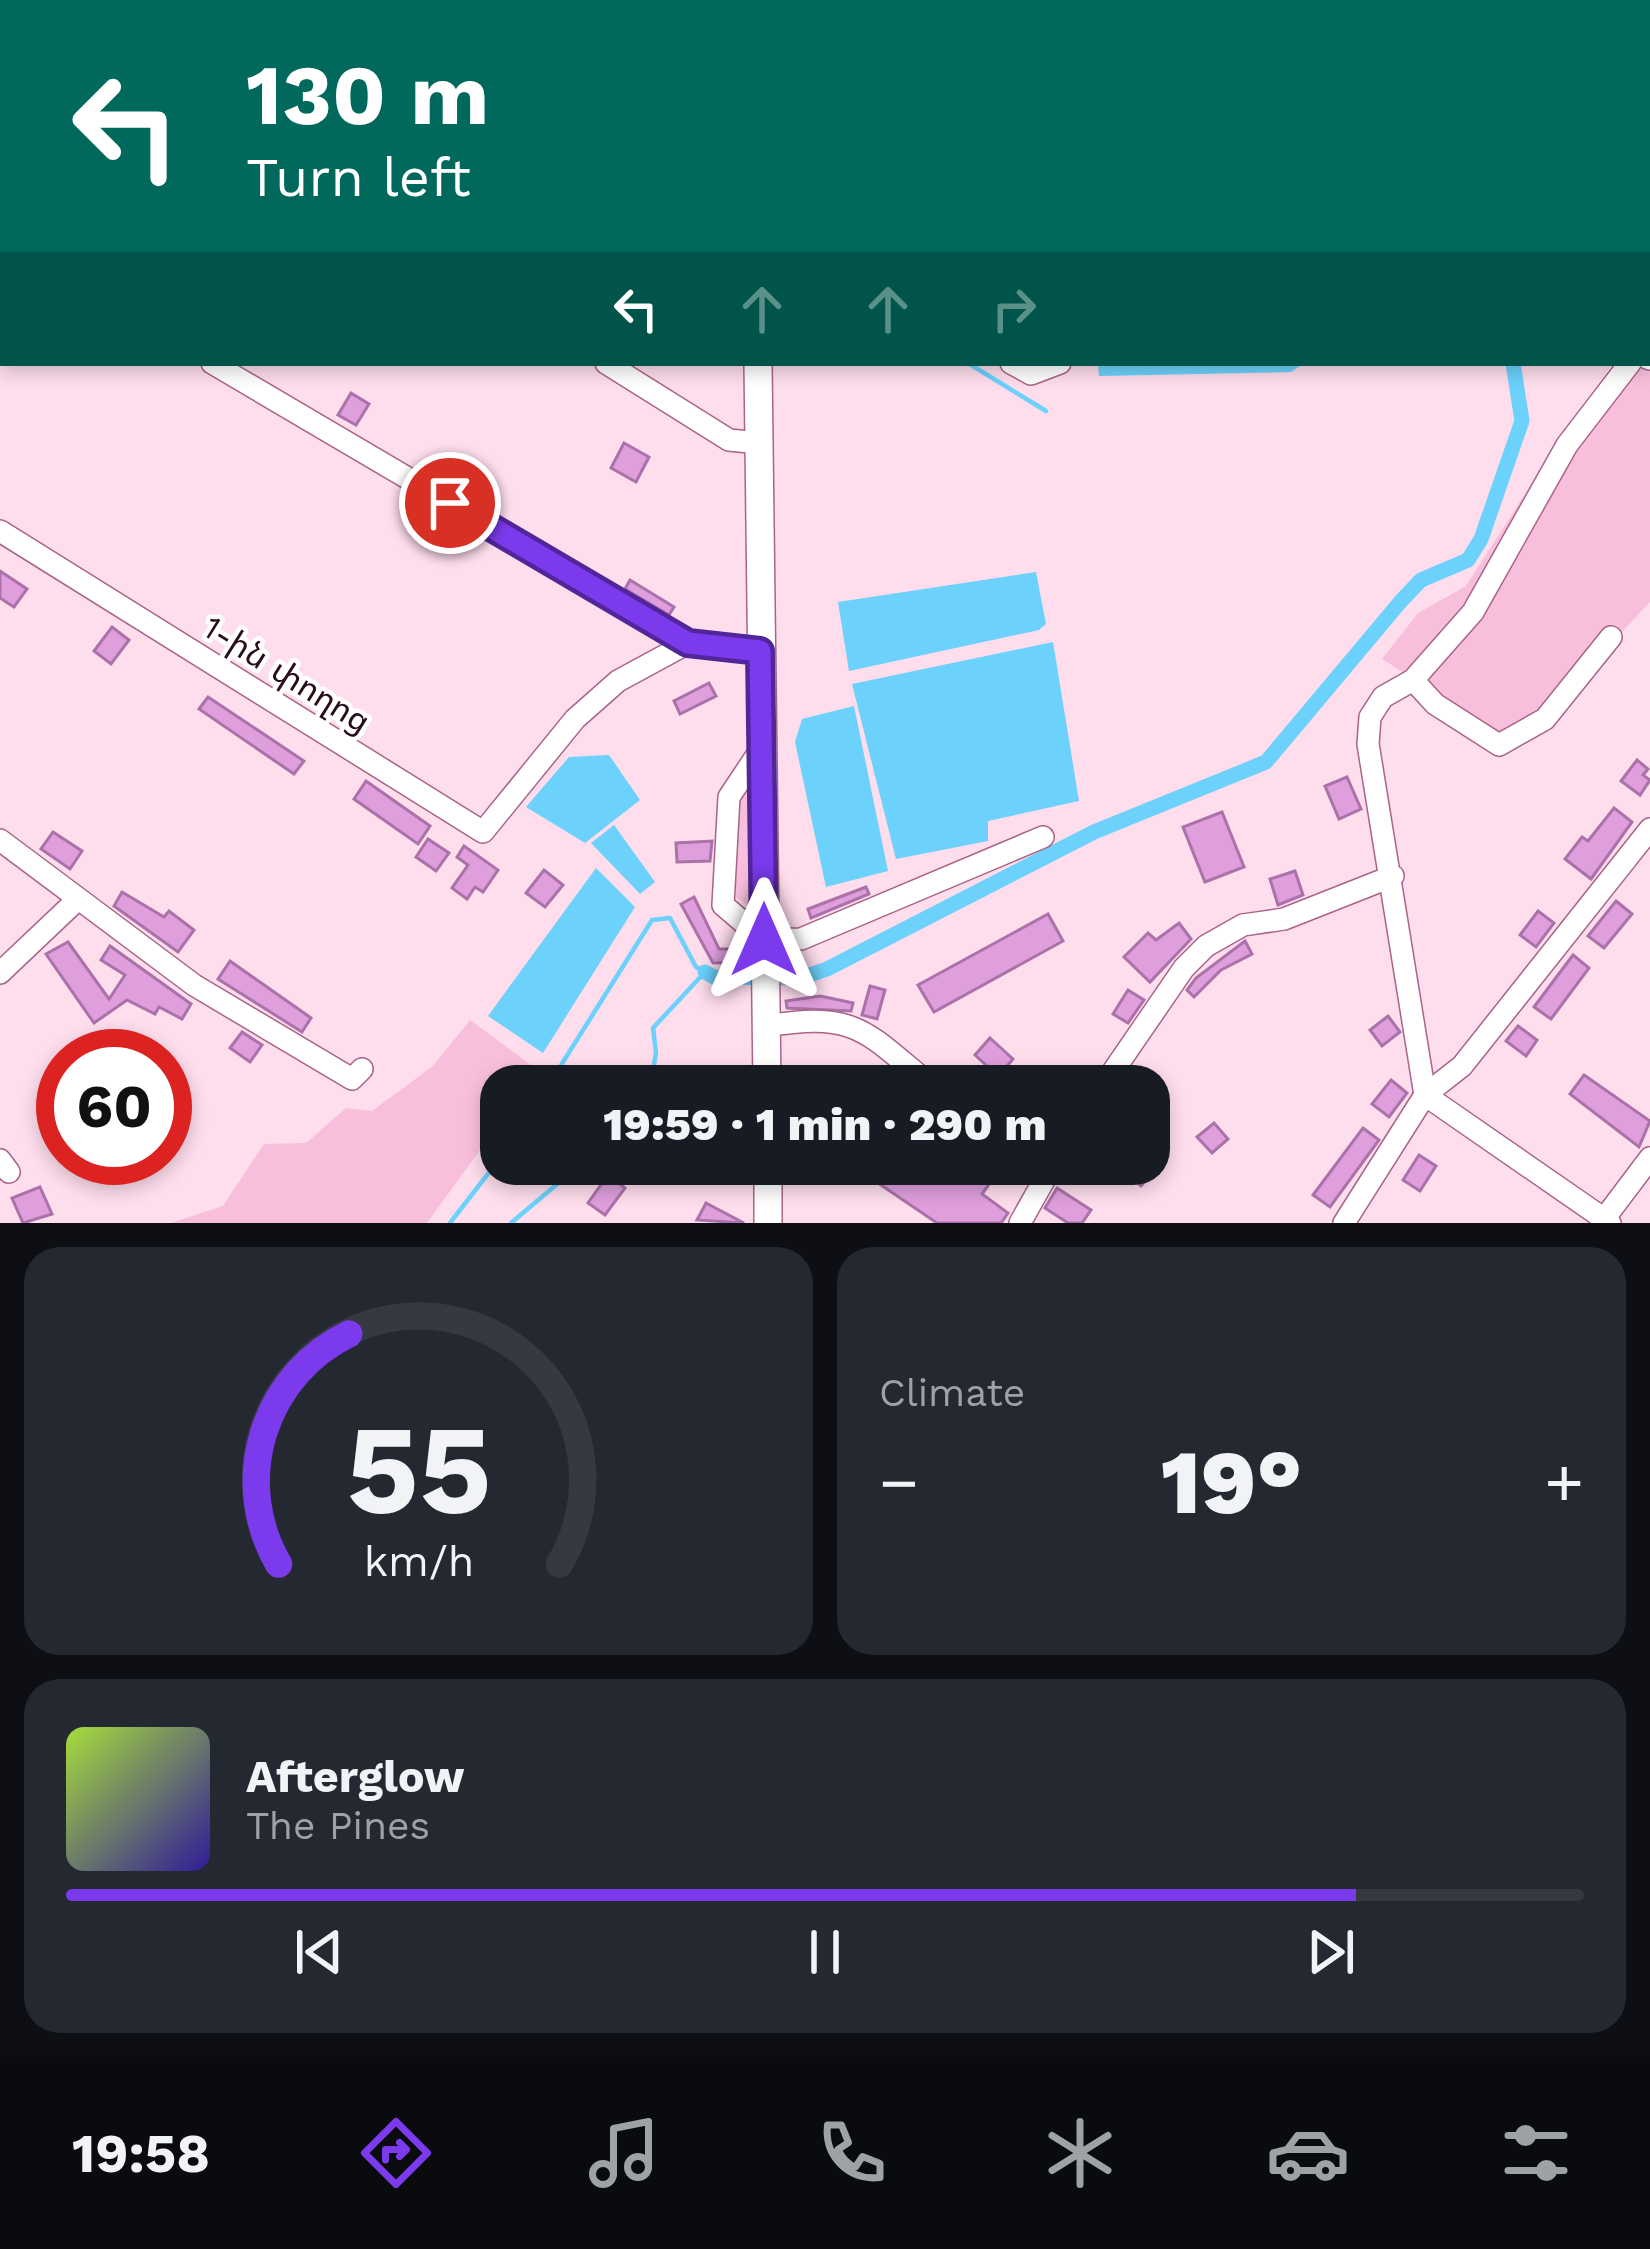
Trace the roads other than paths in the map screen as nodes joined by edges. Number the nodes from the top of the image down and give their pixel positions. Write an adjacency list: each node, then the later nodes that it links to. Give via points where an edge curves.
1 (217, 366): 10 (street)
2 (611, 366): 7 (street, via 729,440)
3 (758, 366): 7 (main road)
4 (1016, 366): 5 (street, via 1030,374)
5 (1052, 366)
6 (1628, 366): 12 (street, via 1567,445 1473,612)
7 (759, 443): 11 (main road)
8 (0, 532): 10 (street, 1-ին փողոց, via 483,832 594,698)
9 (1611, 637): 12 (street, via 1545,719 1499,745)
10 (688, 643): 11 (street)
11 (760, 651): 13 (main road)
12 (1413, 680): 17 (street, via 1383,697 1370,717 1368,744)
13 (764, 746): 19 (main road); 19 (street, via 729,796 723,905)
14 (1650, 829): 26 (street, via 1462,1066)
15 (1042, 838): 19 (street)
16 (0, 840): 18 (street)
17 (1394, 876): 24 (street, via 1284,919 1244,925 1206,946); 26 (street)
18 (77, 900): 20 (street); 25 (street, via 307,1056 352,1079)
19 (764, 948): 21 (main road)
20 (0, 973)
21 (766, 1021): 22 (main road); 23 (street, via 844,1023 879,1037)
22 (767, 1065)
23 (909, 1065)
24 (1117, 1065)
25 (362, 1069)
26 (1425, 1095): 30 (street); 33 (street)
27 (1650, 1158): 30 (street)
28 (768, 1185): 31 (main road)
29 (1041, 1185): 32 (street)
30 (1607, 1221)
31 (768, 1223)
32 (1020, 1223)
33 (1344, 1223)

